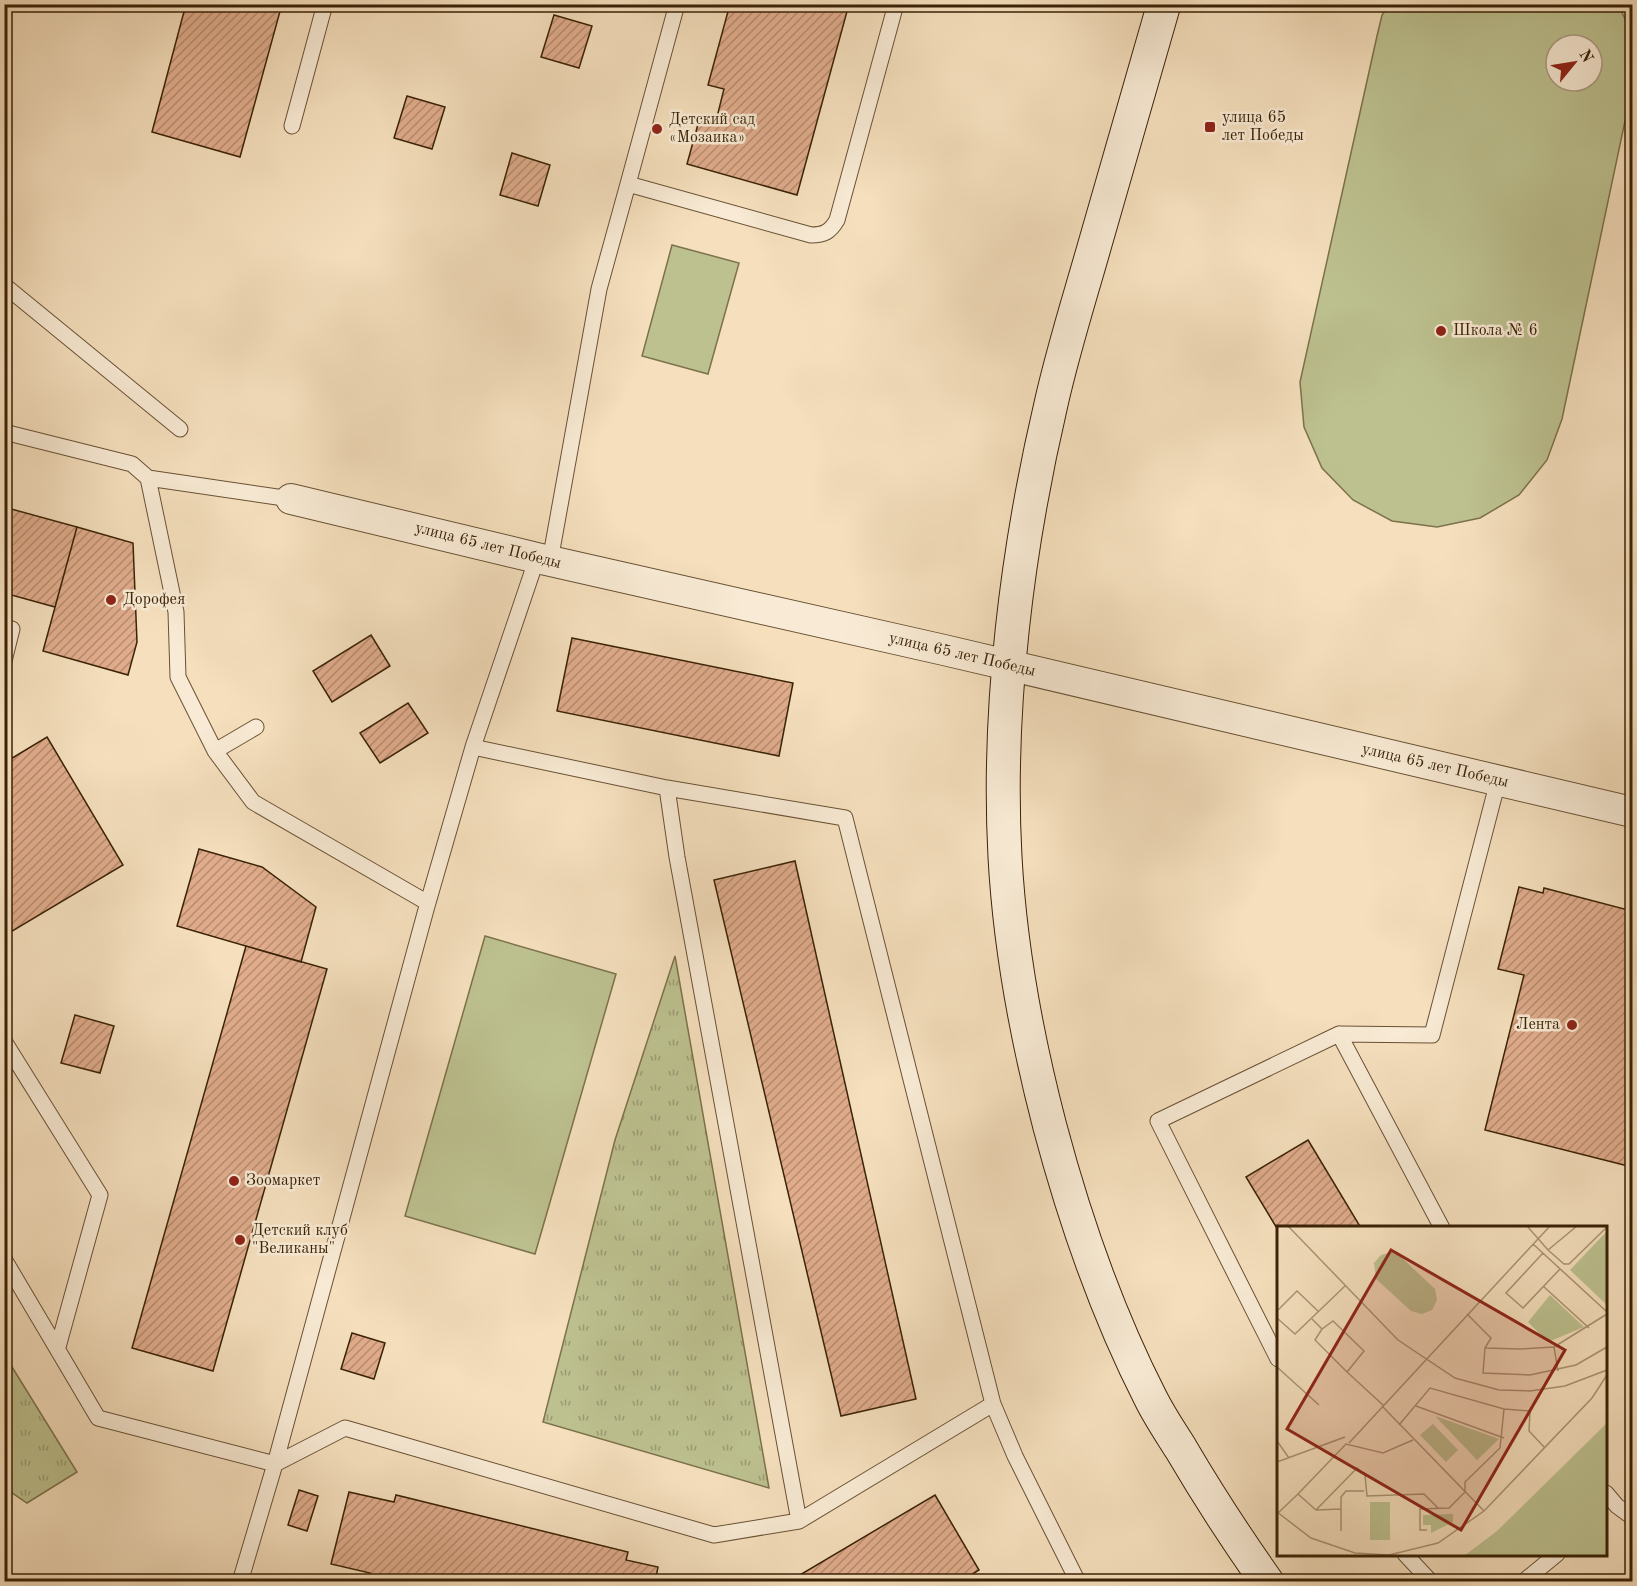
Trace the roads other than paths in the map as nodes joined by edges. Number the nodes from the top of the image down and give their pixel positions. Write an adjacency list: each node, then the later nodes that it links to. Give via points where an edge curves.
1 (325, 4): 5 (lane)
2 (677, 4): 6 (lane)
3 (896, 4): 6 (lane, via 837,220 831,229 822,235 811,235)
4 (1164, 4): 15 (street, via 1051,404 1016,595)
5 (292, 126)
6 (628, 184): 12 (lane, via 599,289)
7 (4, 285): 8 (lane)
8 (180, 429)
9 (4, 432): 10 (lane, via 132,464)
10 (148, 478): 11 (lane); 18 (lane, via 176,612 178,677)
11 (291, 500): 12 (street, улица 65 лет Победы)
12 (544, 560): 15 (street, улица 65 лет Победы); 17 (lane)
13 (4, 627): 14 (lane, via 12,629)
14 (4, 661)
15 (1009, 667): 19 (street, улица 65 лет Победы); 38 (street, via 1005,857 1013,944 1032,1056 1065,1183 1105,1298 1152,1401 1220,1514)
16 (256, 727): 18 (lane)
17 (473, 747): 20 (lane); 22 (lane)
18 (214, 751): 22 (lane, via 253,802)
19 (1498, 781): 21 (street, улица 65 лет Победы); 23 (lane, via 1432,1035)
20 (667, 788): 29 (lane, via 845,818); 33 (lane)
21 (1632, 812)
22 (428, 903): 30 (lane)
23 (1339, 1034): 25 (lane); 28 (lane, via 1158,1121)
24 (4, 1041): 27 (lane, via 100,1195)
25 (1441, 1226)
26 (4, 1259): 27 (lane)
27 (58, 1347): 30 (lane, via 98,1418)
28 (1277, 1357)
29 (993, 1404): 33 (lane); 37 (lane)
30 (275, 1464): 33 (lane, via 345,1428 714,1535); 36 (lane)
31 (1611, 1511): 32 (lane)
32 (1632, 1517)
33 (799, 1521)
34 (1407, 1556): 39 (lane)
35 (1554, 1556): 40 (lane)
36 (240, 1581)
37 (1078, 1581)
38 (1267, 1581)
39 (1431, 1581)
40 (1523, 1581)

